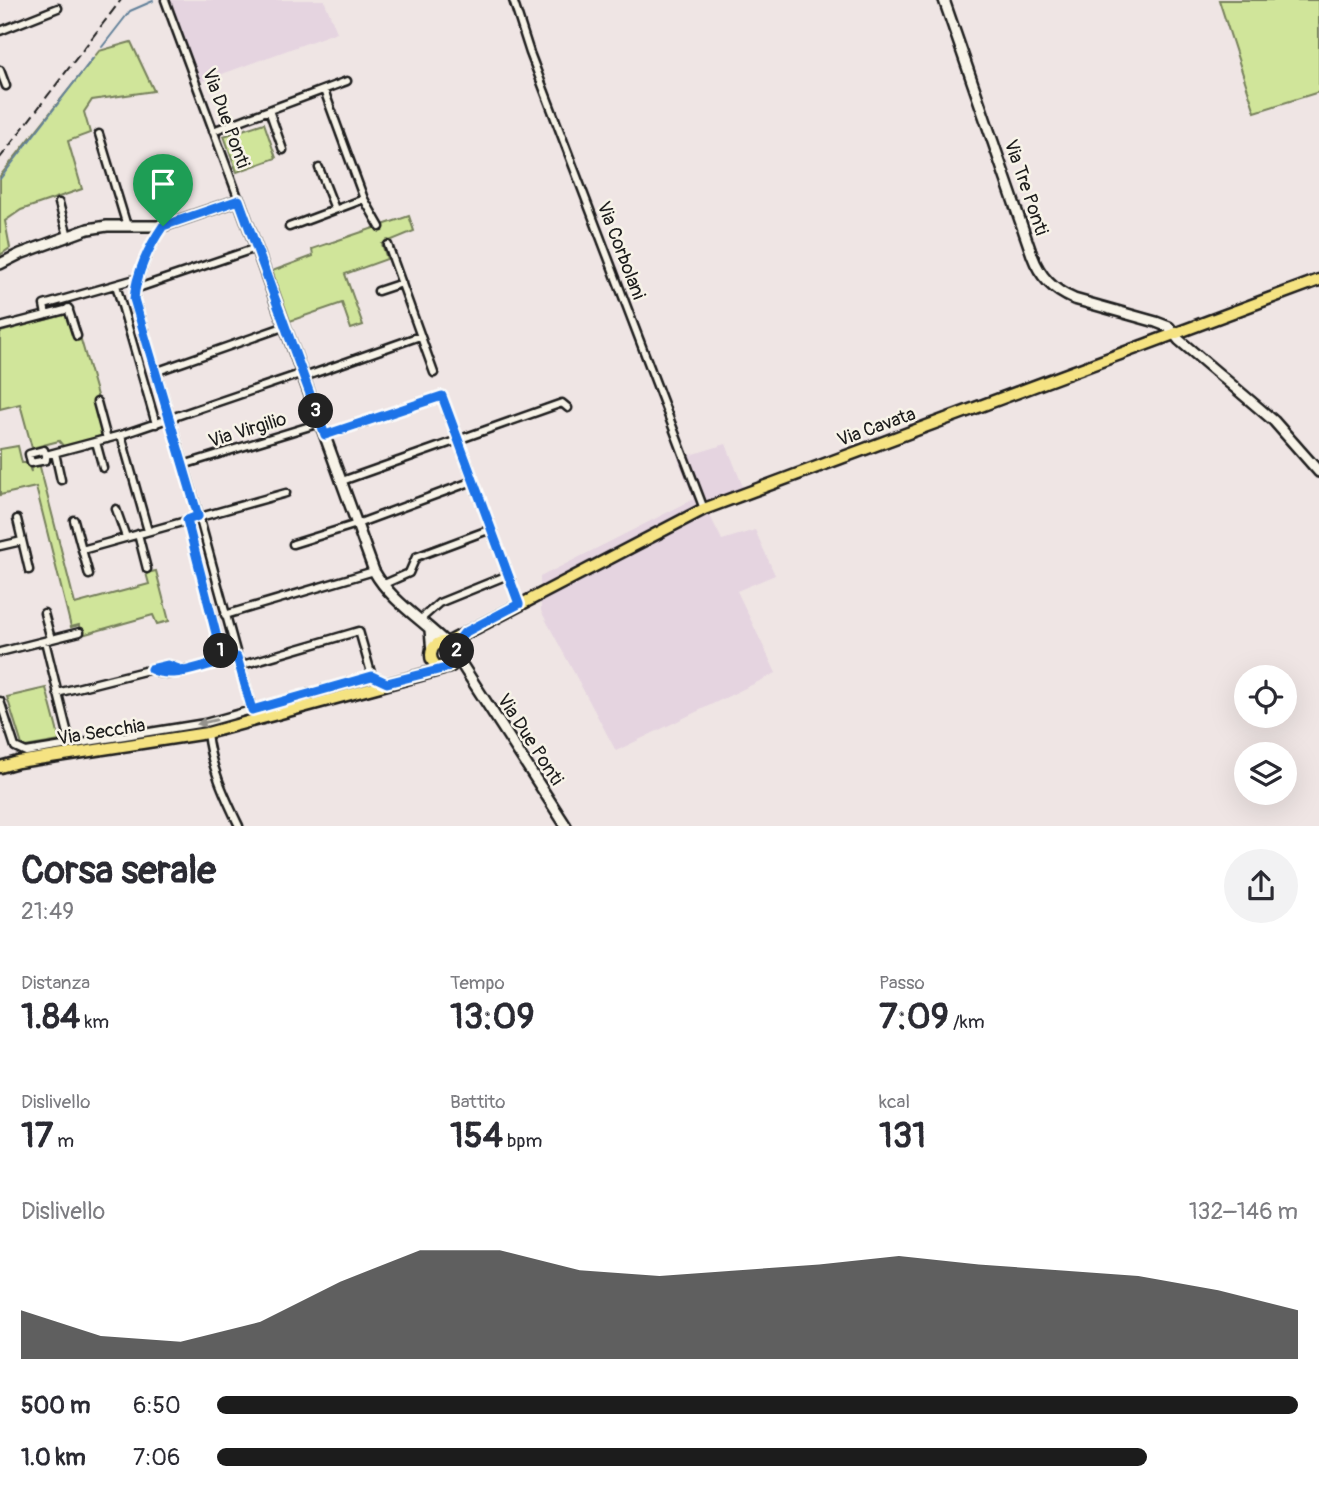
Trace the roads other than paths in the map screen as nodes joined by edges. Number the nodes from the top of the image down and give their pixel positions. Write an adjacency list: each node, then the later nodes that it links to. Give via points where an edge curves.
1 (165, 0): 11 (street, Via Due Ponti)
2 (513, 0): 68 (street, Via Corbolani, via 534,66)
3 (944, 0): 36 (street, Via Tre Ponti, via 1042,275 1074,299)
4 (58, 8): 5 (street)
5 (0, 31)
6 (0, 70): 8 (street)
7 (347, 81): 9 (street)
8 (6, 86)
9 (324, 90): 10 (street); 15 (street)
10 (269, 110): 11 (street); 13 (street)
11 (213, 131): 16 (street, Via Due Ponti)
12 (99, 134): 19 (street)
13 (283, 150)
14 (319, 168): 18 (street)
15 (364, 199): 18 (street); 22 (street)
16 (239, 200): 20 (street); 25 (street, Via Due Ponti)
17 (59, 203): 23 (street)
18 (335, 209): 21 (street)
19 (127, 226): 20 (street); 23 (street, via 88,229)
20 (163, 226): 27 (street)
21 (289, 227)
22 (380, 228)
23 (68, 236): 26 (street)
24 (388, 245): 29 (street)
25 (256, 248): 31 (street); 37 (street, Via Due Ponti)
26 (0, 264)
27 (139, 278): 30 (street); 31 (street)
28 (1319, 280): 39 (main road, Via Cavata)
29 (402, 283): 32 (street); 41 (street)
30 (116, 285): 33 (street); 52 (street)
31 (135, 289): 45 (street)
32 (378, 291)
33 (66, 299): 34 (street); 35 (street, via 44,305)
34 (69, 309): 35 (street); 42 (street)
35 (46, 315): 38 (street)
36 (1146, 319): 40 (street, Via Tre Ponti); 43 (street)
37 (286, 326): 45 (street); 47 (street, Via Due Ponti)
38 (0, 327)
39 (1184, 329): 40 (main road, Via Cavata); 44 (street, Via Tre Ponti)
40 (1173, 332): 43 (main road, Via Cavata); 44 (street, Via Tre Ponti)
41 (420, 335): 46 (street); 47 (street)
42 (77, 336)
43 (1161, 337): 68 (main road, Via Cavata)
44 (1199, 357): 62 (street, Via Tre Ponti, via 1274,421)
45 (155, 372): 50 (street)
46 (434, 373)
47 (304, 375): 50 (street); 51 (street, Via Due Ponti)
48 (97, 402): 55 (street)
49 (569, 408): 56 (street, via 562,402)
50 (170, 419): 52 (street); 60 (street)
51 (320, 423): 54 (street, Via Due Ponti); 60 (street, Via Virgilio)
52 (156, 424): 53 (street)
53 (121, 435): 55 (street); 75 (street)
54 (325, 435): 56 (street, via 442,396); 64 (street, Via Due Ponti)
55 (107, 439): 57 (street)
56 (458, 440): 64 (street); 65 (street)
57 (96, 442): 58 (street); 61 (street)
58 (55, 453): 59 (street); 63 (street)
59 (47, 455)
60 (183, 465): 69 (street)
61 (103, 468)
62 (1319, 472)
63 (61, 480)
64 (342, 481): 73 (street, Via Due Ponti)
65 (472, 481): 73 (street); 74 (street)
66 (286, 494): 69 (street)
67 (116, 509): 77 (street)
68 (704, 509): 88 (main road, Via Cavata)
69 (198, 516): 72 (street); 90 (street)
70 (17, 519): 78 (street)
71 (74, 520): 81 (street)
72 (187, 520): 75 (street); 98 (street)
73 (357, 524): 79 (street); 84 (street, Via Due Ponti)
74 (491, 529): 86 (street); 87 (street, via 416,557 409,573)
75 (148, 531): 76 (street)
76 (138, 534): 77 (street); 82 (street)
77 (126, 537): 81 (street)
78 (22, 541): 80 (street); 83 (street)
79 (293, 544)
80 (0, 546)
81 (82, 550): 85 (street)
82 (147, 569)
83 (29, 570)
84 (374, 571): 87 (street, Via Due Ponti); 90 (street)
85 (89, 575)
86 (508, 575): 88 (street); 91 (street, via 439,603)
87 (382, 585): 91 (street, Via Due Ponti)
88 (519, 604): 95 (main road, Via Cavata, via 460,637)
89 (44, 613): 93 (street)
90 (225, 615): 97 (street)
91 (424, 622): 95 (street, Via Due Ponti); 96 (street, via 432,636)
92 (80, 632): 93 (street)
93 (48, 640): 94 (street); 103 (street)
94 (0, 652)
95 (451, 654): 96 (main road); 96 (main road, via 434,664); 100 (main road); 111 (street, Via Due Ponti, via 467,671)
96 (432, 655): 100 (main road)
97 (237, 657): 98 (street); 99 (street)
98 (223, 661): 103 (street, via 184,671 159,673 151,669)
99 (239, 666): 101 (street, via 359,631); 105 (street)
100 (412, 675): 102 (main road)
101 (372, 676): 102 (street); 105 (street)
102 (387, 683): 107 (main road)
103 (57, 693): 108 (street)
104 (0, 701): 106 (street)
105 (252, 710): 106 (street, one-way to 106, via 205,723 26,751 15,747)
106 (1, 711)
107 (208, 733): 109 (main road, Via Secchia); 110 (street, via 218,783)
108 (69, 738)
109 (0, 767)
110 (239, 826)
111 (566, 826)

